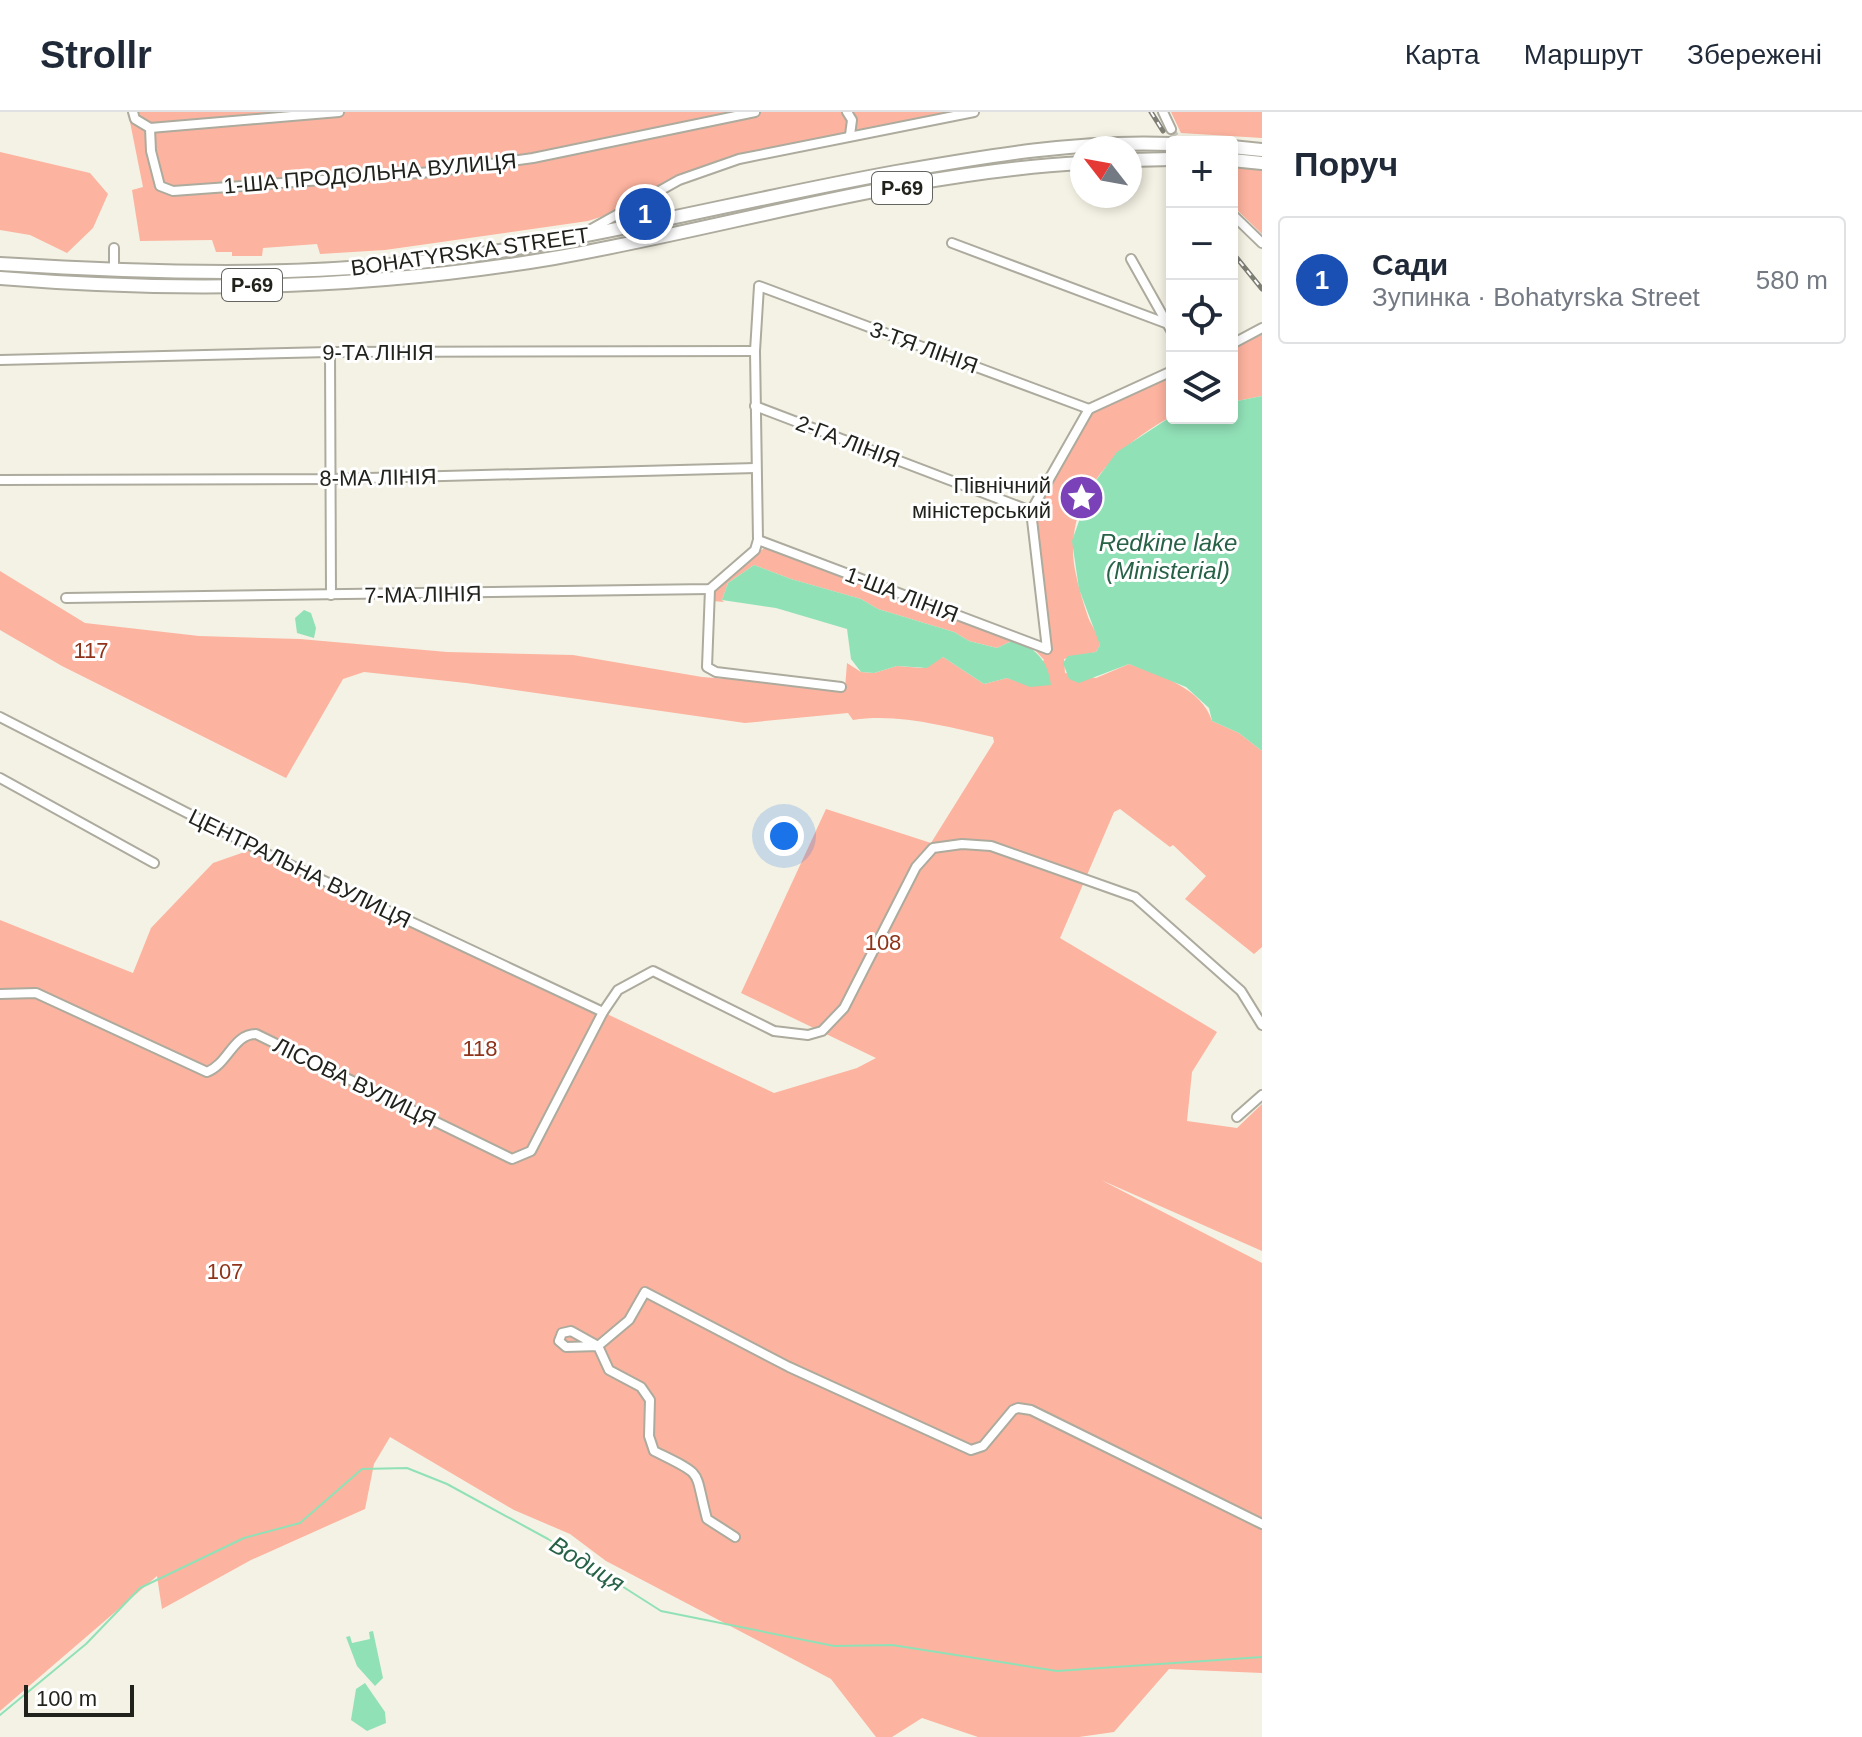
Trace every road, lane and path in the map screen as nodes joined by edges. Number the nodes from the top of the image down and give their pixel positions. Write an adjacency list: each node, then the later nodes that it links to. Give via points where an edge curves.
1 (133, 112): 7 (street)
2 (339, 112): 7 (street)
3 (755, 112): 7 (street, 1-ША ПРОДОЛЬНА ВУЛИЦЯ, via 533,158 432,172 173,191 160,186)
4 (847, 112): 9 (street)
5 (974, 112): 9 (street, via 867,136)
6 (1163, 112): 8 (street)
7 (150, 128)
8 (1171, 129)
9 (850, 135): 19 (street, via 739,159 679,180)
10 (1166, 144): 19 (main road, BOHATYRSKA STREET / Р-69, via 953,162)
11 (1238, 148): 12 (main road)
12 (1262, 150)
13 (1166, 159): 14 (main road)
14 (1142, 160)
15 (1238, 161): 16 (main road)
16 (1262, 163)
17 (1070, 164): 26 (main road, BOHATYRSKA STREET / Р-69, via 969,174 556,257 405,278 205,286)
18 (1238, 220): 21 (street)
19 (575, 238): 25 (main road, BOHATYRSKA STREET / Р-69, via 497,252 301,272)
20 (952, 243): 28 (street)
21 (1262, 243)
22 (114, 248): 25 (street)
23 (1131, 259): 27 (street)
24 (0, 264): 25 (main road, BOHATYRSKA STREET / Р-69)
25 (114, 271)
26 (0, 278)
27 (1166, 321)
28 (1166, 326)
29 (1262, 328): 30 (street)
30 (1238, 341)
31 (755, 351): 32 (street, 9-ТА ЛІНІЯ); 35 (street); 36 (street, 3-ТЯ ЛІНІЯ, via 759,286)
32 (330, 352): 33 (street, 9-ТА ЛІНІЯ); 38 (street)
33 (0, 360)
34 (1166, 374): 36 (street)
35 (755, 406): 37 (street); 40 (street, 2-ГА ЛІНІЯ)
36 (1089, 409): 40 (street)
37 (756, 468): 38 (street, 8-МА ЛІНІЯ); 41 (street)
38 (330, 479): 39 (street, 8-МА ЛІНІЯ); 43 (street)
39 (0, 480)
40 (1031, 511): 41 (street, 1-ША ЛІНІЯ, via 1047,649)
41 (758, 540): 42 (street, via 755,550)
42 (710, 589): 43 (street, 7-МА ЛІНІЯ); 45 (street, via 705,662 711,670)
43 (331, 595): 44 (street, 7-МА ЛІНІЯ)
44 (66, 598)
45 (841, 687)
46 (0, 717): 50 (street, ЦЕНТРАЛЬНА ВУЛИЦЯ, via 267,854)
47 (0, 778): 48 (street)
48 (154, 863)
49 (0, 994): 50 (street, ЛІСОВА ВУЛИЦЯ, via 36,993 207,1072 217,1068 239,1040 256,1034 512,1159 531,1151)
50 (603, 1012): 51 (street, via 618,990 653,971 761,1026 788,1034 822,1031 844,1008 916,867 933,848 962,844 991,846 1077,873 1144,902 1249,999)
51 (1262, 1025)
52 (1262, 1095): 53 (street)
53 (1237, 1117)
54 (1262, 1524): 55 (street, via 1031,1410 1013,1410 983,1446 971,1450 789,1367 645,1292 629,1320 598,1346 609,1370 641,1387 650,1400 654,1451 694,1471 707,1519)
55 (735, 1537)

